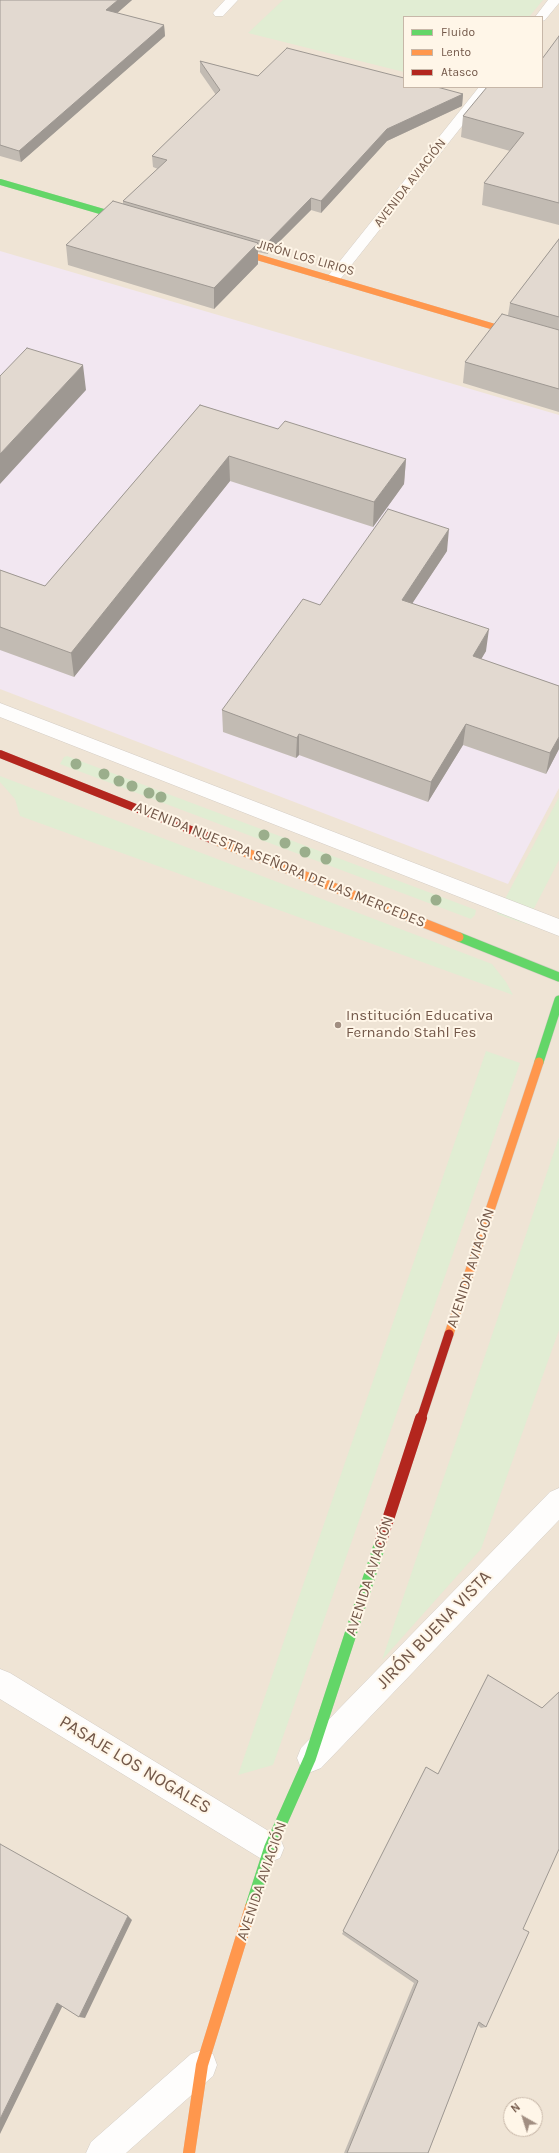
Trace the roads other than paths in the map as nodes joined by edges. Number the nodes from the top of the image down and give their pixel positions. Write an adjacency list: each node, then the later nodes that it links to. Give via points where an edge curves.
1 (232, 0): 3 (street)
2 (555, 0): 4 (street)
3 (219, 13)
4 (542, 16)
5 (485, 88): 9 (street, AVENIDA AVIACIÓN)
6 (0, 182): 7 (street)
7 (144, 224)
8 (220, 246): 9 (street, JIRÓN LOS LIRIOS)
9 (333, 279): 10 (street, JIRÓN LOS LIRIOS)
10 (559, 346)
11 (0, 710): 13 (street)
12 (0, 754): 14 (street, AVENIDA NUESTRA SEÑORA DE LAS MERCEDES)
13 (559, 928)
14 (559, 977)
15 (559, 1000): 16 (street, AVENIDA AVIACIÓN)
16 (554, 1032): 19 (street, AVENIDA AVIACIÓN)
17 (559, 1501): 19 (street, JIRÓN BUENA VISTA)
18 (0, 1683): 20 (street, PASAJE LOS NOGALES)
19 (310, 1758): 20 (street, AVENIDA AVIACIÓN)
20 (270, 1848): 21 (street, AVENIDA AVIACIÓN)
21 (202, 2065): 22 (street); 23 (street, AVENIDA AVIACIÓN)
22 (102, 2153)
23 (189, 2153)

